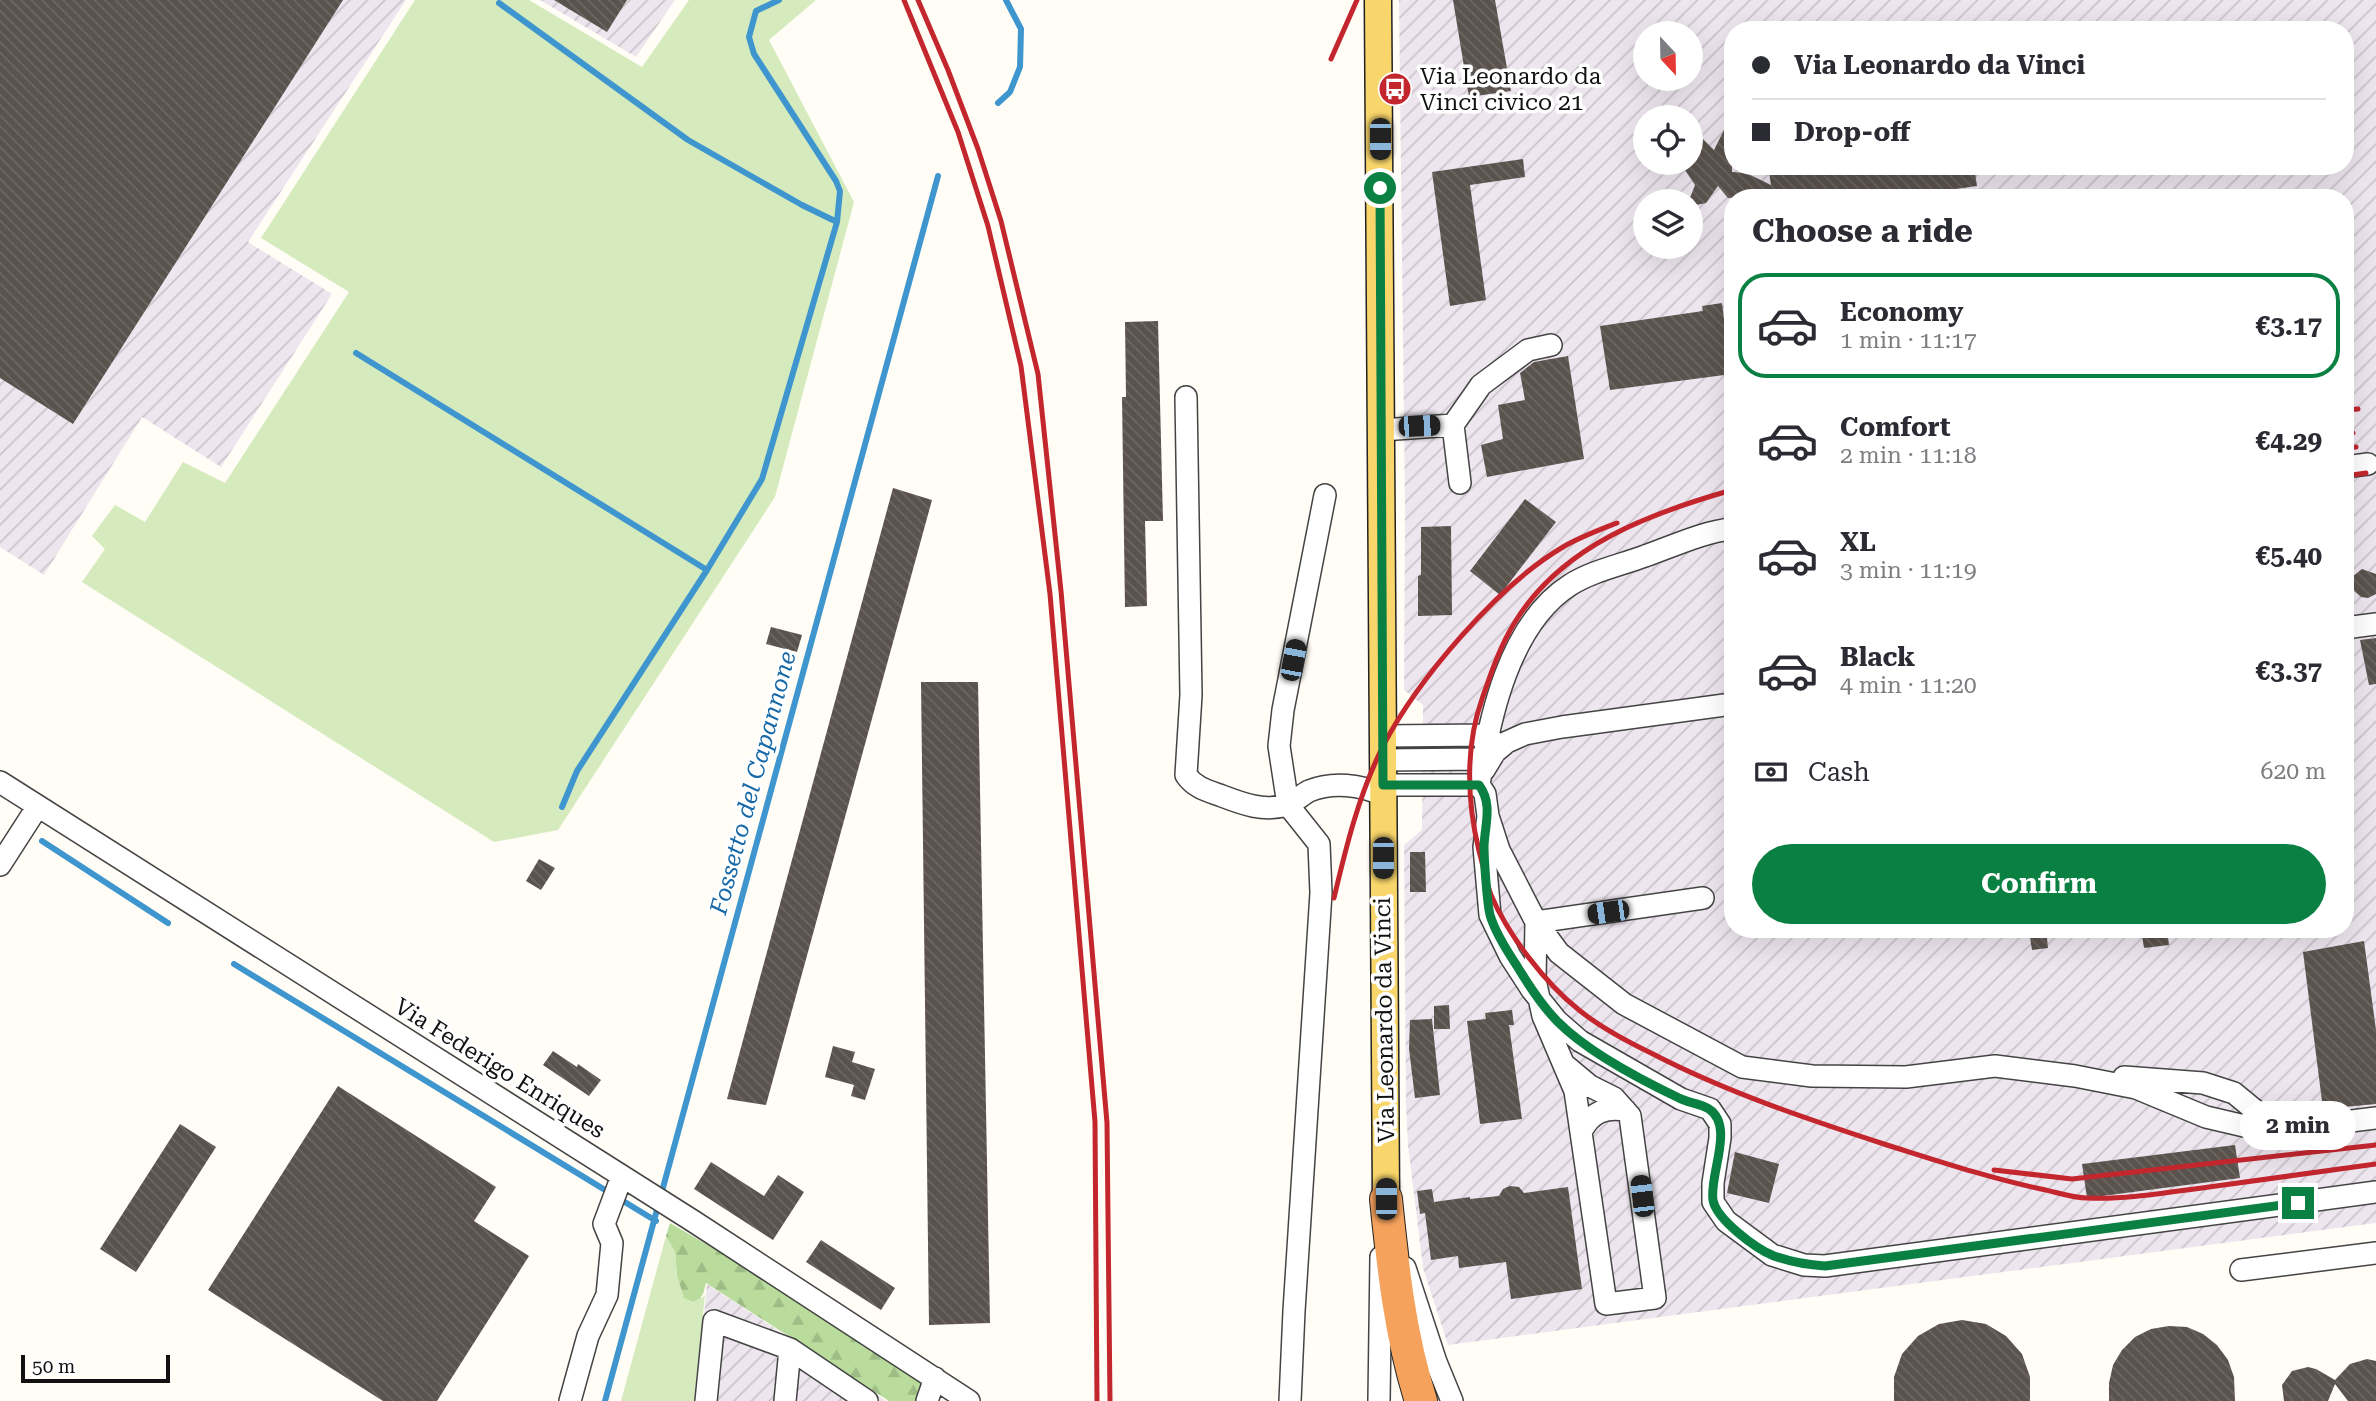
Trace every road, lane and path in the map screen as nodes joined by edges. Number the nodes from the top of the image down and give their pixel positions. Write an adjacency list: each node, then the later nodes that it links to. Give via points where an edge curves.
1 (1378, 0): 5 (main road, Via Leonardo da Vinci)
2 (1551, 345): 4 (street, via 1528,350 1481,385)
3 (1186, 397): 18 (street, via 1191,695 1186,775 1207,791 1254,807)
4 (1453, 425): 5 (street); 8 (street)
5 (1382, 430): 15 (main road, Via Leonardo da Vinci)
6 (2368, 464): 7 (street)
7 (2354, 466)
8 (1460, 483)
9 (1325, 495): 18 (street, via 1283,710 1279,746)
10 (1724, 531): 14 (street, via 1568,586 1523,638 1505,674)
11 (2376, 624): 12 (street)
12 (2354, 627)
13 (1724, 705): 14 (street, via 1525,734)
14 (1488, 753): 15 (street); 17 (street)
15 (1383, 769): 17 (street); 18 (street, via 1366,787 1308,791); 33 (main road, Via Leonardo da Vinci)
16 (0, 782): 19 (street, Via Federigo Enriques)
17 (1479, 785): 20 (street)
18 (1288, 805): 44 (street, via 1319,844 1321,893)
19 (38, 806): 21 (street); 32 (street, Via Federigo Enriques)
20 (1488, 816): 23 (street, via 1499,850); 24 (street, via 1484,847 1490,915)
21 (0, 865)
22 (1703, 898): 23 (street)
23 (1536, 922): 24 (street); 26 (street, via 1559,953 1624,1004 1742,1067 1812,1076 1906,1077 1995,1066)
24 (1539, 999): 25 (street); 31 (street, via 1580,1041 1681,1100 1710,1109 1720,1124 1713,1202 1726,1222 1745,1237 1772,1255 1804,1265 1825,1266)
25 (1566, 1066): 27 (street); 29 (street)
26 (2075, 1076): 30 (street, via 2136,1088 2206,1117); 30 (street, via 2203,1083 2234,1093)
27 (1625, 1110): 29 (street, via 1597,1112); 29 (street, via 1635,1145 1655,1298 1606,1304)
28 (2376, 1118): 30 (street)
29 (1581, 1130)
30 (2278, 1130)
31 (2376, 1192)
32 (618, 1195): 37 (street, Via Federigo Enriques, via 693,1221); 39 (street, via 604,1224 612,1243 607,1295 588,1336)
33 (1386, 1199): 45 (street, Via Leonardo da Vinci); 46 (highway, via 1401,1322); 47 (street, Via Leonardo da Vinci, via 1424,1329)
34 (2376, 1253): 35 (street)
35 (2241, 1270)
36 (790, 1349): 38 (street); 40 (street, via 714,1321); 41 (street)
37 (935, 1378): 42 (street); 43 (street, Via Federigo Enriques)
38 (864, 1400)
39 (570, 1401)
40 (706, 1401)
41 (785, 1401)
42 (927, 1401)
43 (969, 1401)
44 (1290, 1401)
45 (1379, 1401)
46 (1422, 1401)
47 (1452, 1401)

